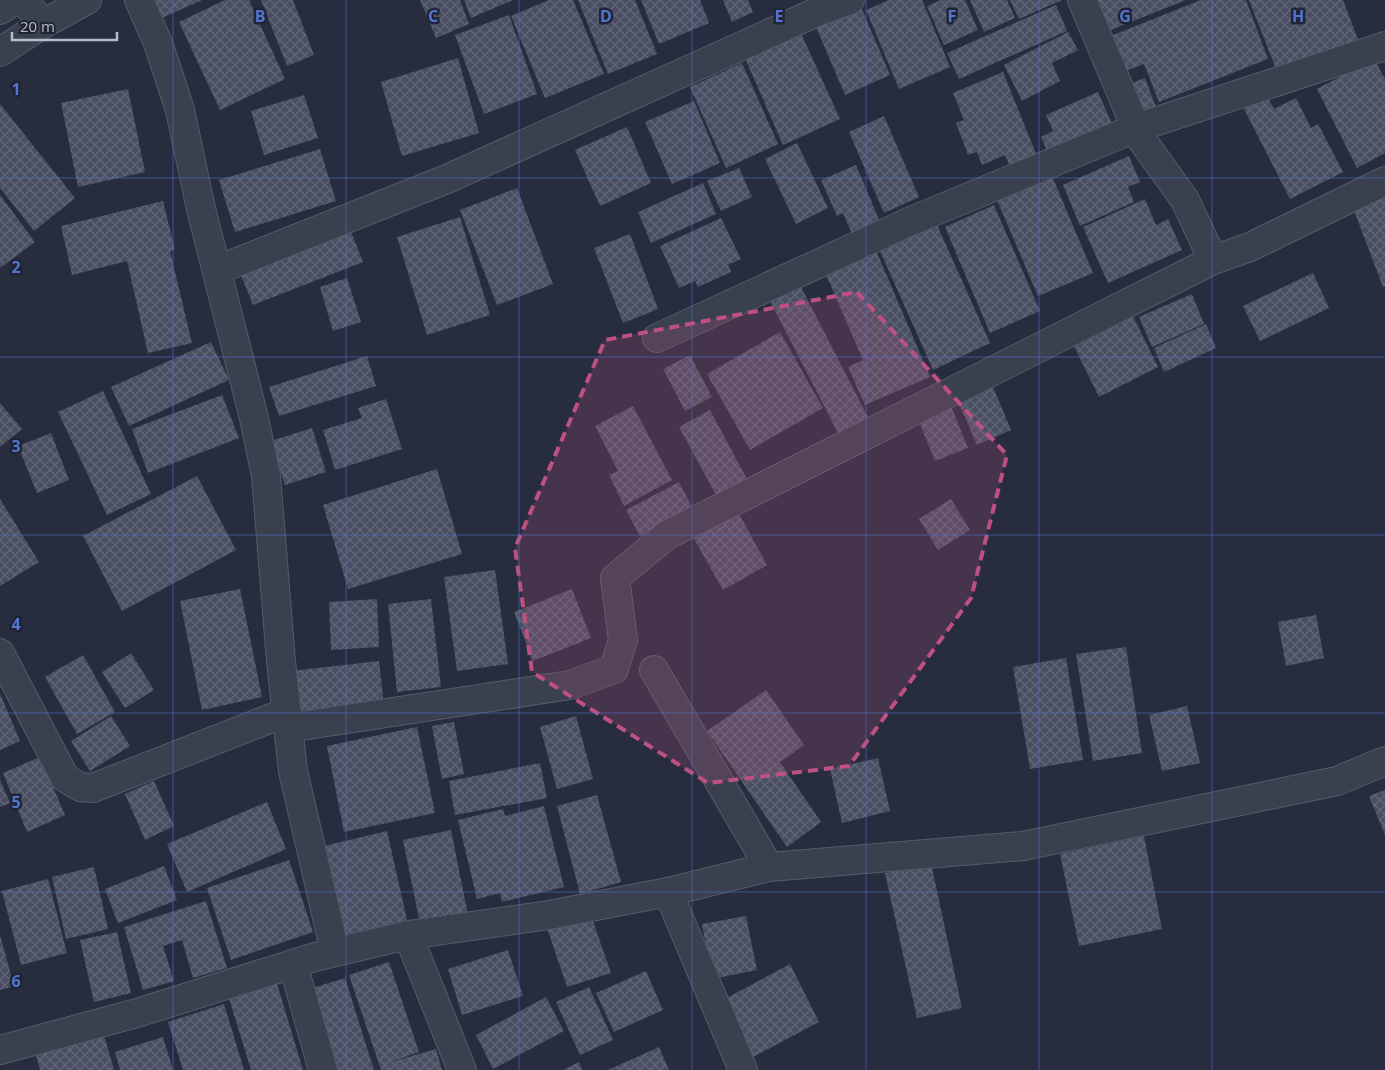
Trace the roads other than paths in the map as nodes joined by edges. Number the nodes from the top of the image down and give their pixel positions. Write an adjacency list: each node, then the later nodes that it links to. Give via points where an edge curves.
1 (16, 0): 7 (street)
2 (24, 0): 8 (street)
3 (86, 0): 8 (street)
4 (139, 0): 14 (street, via 158,43 180,110)
5 (850, 0): 14 (street, via 447,179)
6 (1082, 0): 11 (street)
7 (0, 10)
8 (43, 24): 10 (street)
9 (1385, 46): 11 (street)
10 (0, 52)
11 (1136, 128): 13 (street, via 1185,200); 15 (street, via 912,221)
12 (1385, 181): 13 (street, via 1250,247)
13 (1213, 260): 18 (street, via 667,535 615,578 623,640 614,669 570,685)
14 (216, 270): 18 (street, via 266,476)
15 (657, 338)
16 (0, 653): 18 (street, via 65,778 80,787 93,788)
17 (654, 670): 20 (street)
18 (287, 720): 23 (street, via 293,770)
19 (1385, 761): 20 (street, via 1337,781 1023,846)
20 (769, 867): 21 (street)
21 (668, 892): 22 (street, via 549,915); 28 (street)
22 (408, 935): 23 (street); 27 (street)
23 (335, 952): 24 (street)
24 (293, 964): 25 (street, via 137,1013); 26 (street)
25 (0, 1050)
26 (323, 1070)
27 (462, 1070)
28 (742, 1070)

